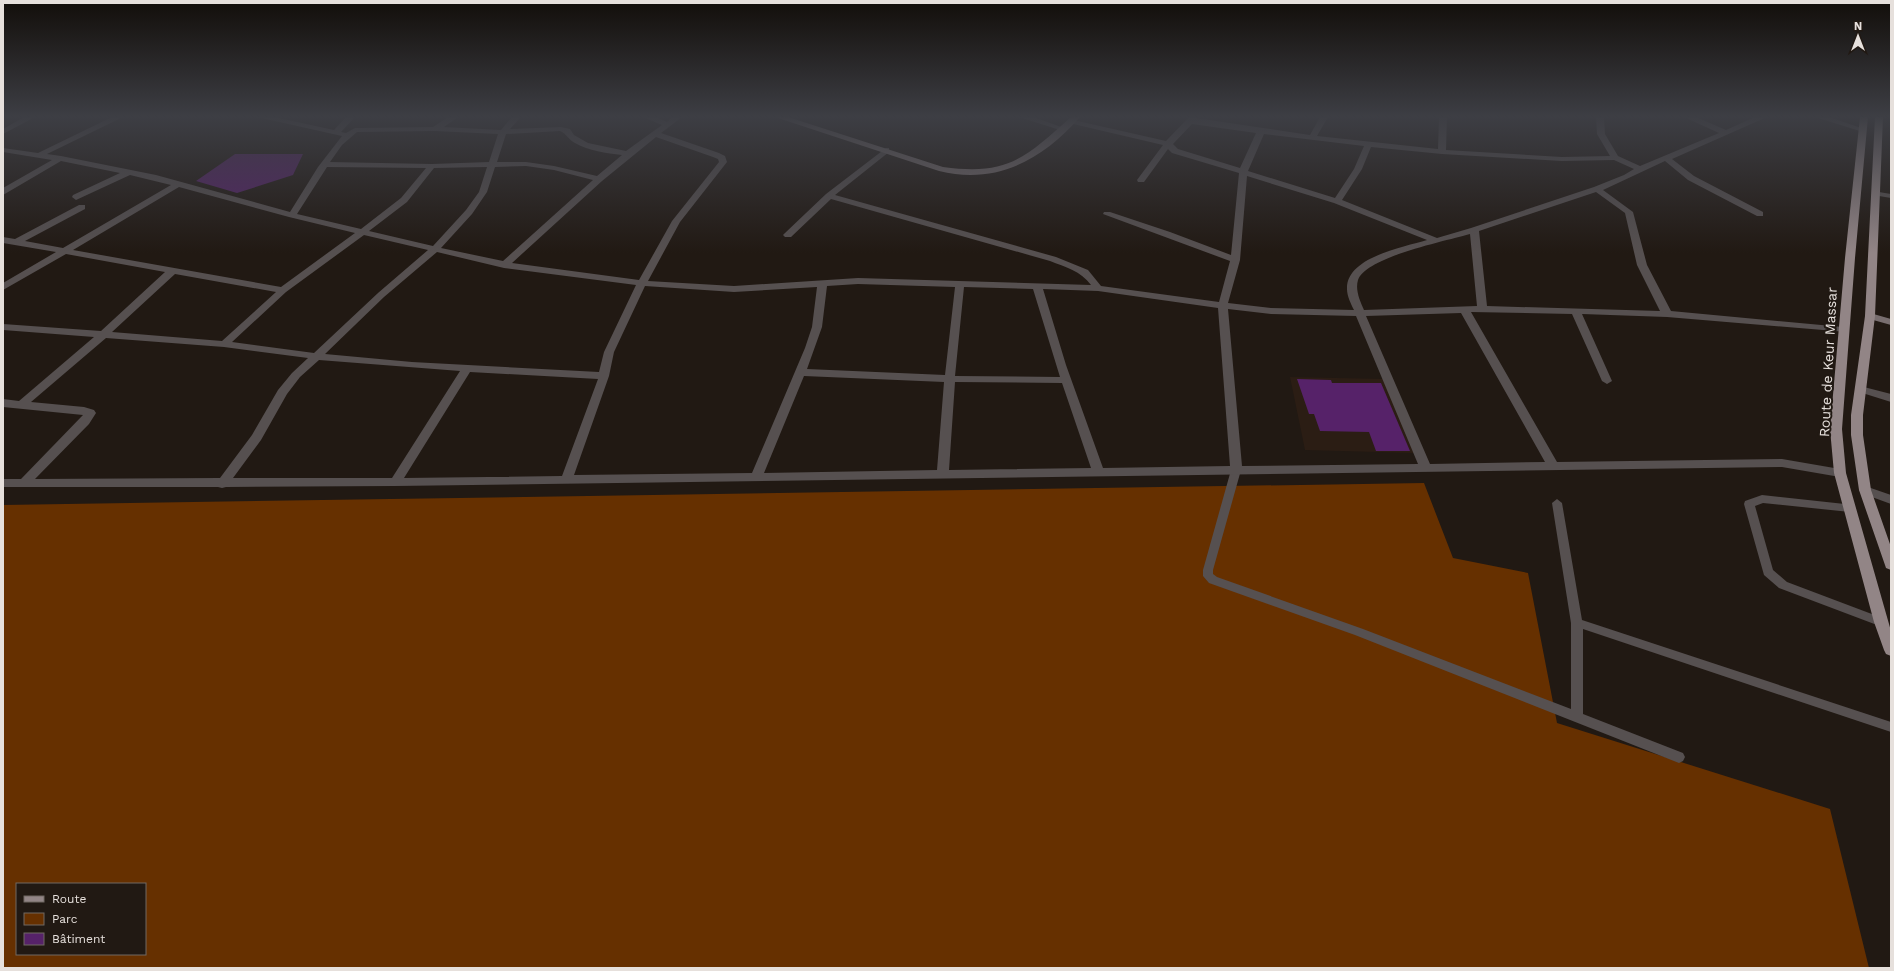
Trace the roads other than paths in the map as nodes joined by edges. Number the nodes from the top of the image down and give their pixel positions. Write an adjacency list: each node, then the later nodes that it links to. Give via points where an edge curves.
1 (54, 162): 27 (street)
2 (82, 162): 21 (street)
3 (618, 162): 23 (street)
4 (723, 162): 48 (street, via 676,221)
5 (871, 162): 29 (street)
6 (926, 162): 7 (street, via 954,171 994,172)
7 (1021, 162)
8 (1154, 162): 24 (street)
9 (1212, 162): 22 (street)
10 (1247, 162): 22 (street)
11 (1361, 162): 32 (street)
12 (1625, 162): 20 (street)
13 (1656, 162): 20 (street)
14 (1671, 162): 35 (street, via 1691,178)
15 (1860, 162): 64 (main road, Route de Keur Massar)
16 (1877, 162): 28 (main road)
17 (325, 164): 19 (street); 36 (street)
18 (491, 165): 19 (street); 23 (street, via 538,165); 43 (street, via 483,192 469,212)
19 (432, 166): 38 (street, via 404,200)
20 (1640, 169): 26 (street, via 1627,178)
21 (130, 172): 25 (street); 31 (street)
22 (1243, 172): 32 (street); 45 (street)
23 (598, 179): 46 (street)
24 (1141, 180)
25 (178, 184): 36 (street); 44 (street)
26 (1597, 189): 37 (street); 60 (street, via 1629,212 1642,265)
27 (3, 192)
28 (1876, 193): 30 (lane); 61 (main road)
29 (829, 196): 39 (street); 53 (street, via 1053,259 1092,277)
30 (1891, 196)
31 (76, 197)
32 (1337, 201): 41 (street)
33 (82, 207): 42 (street)
34 (1107, 214): 45 (street)
35 (1760, 214)
36 (292, 215): 38 (street)
37 (1474, 230): 41 (street); 57 (street)
38 (361, 231): 43 (street); 54 (street)
39 (788, 235)
40 (3, 240): 42 (street)
41 (1437, 241): 59 (street, via 1385,255 1357,272 1352,290)
42 (17, 242): 44 (street)
43 (435, 248): 46 (street); 67 (street)
44 (63, 252): 47 (street); 52 (street)
45 (1235, 260): 55 (street)
46 (504, 265): 48 (street)
47 (172, 271): 54 (street); 65 (street)
48 (642, 283): 50 (street, via 734,289); 70 (street, via 609,352)
49 (960, 283): 50 (street, via 858,281); 51 (street); 71 (street)
50 (822, 284): 69 (street, via 817,327)
51 (1037, 286): 53 (street); 72 (street)
52 (3, 287)
53 (1098, 288): 55 (street)
54 (283, 290): 66 (street)
55 (1223, 305): 59 (street, via 1271,311); 80 (street)
56 (1464, 309): 57 (street); 59 (street); 78 (street)
57 (1482, 309): 58 (street)
58 (1576, 311): 60 (street); 73 (street)
59 (1361, 313): 79 (street)
60 (1667, 314): 64 (street)
61 (1870, 316): 62 (street); 74 (main road)
62 (1891, 322)
63 (3, 327): 65 (street)
64 (1843, 330): 82 (main road, Route de Keur Massar, via 1836,429)
65 (103, 334): 66 (street); 77 (street)
66 (224, 344): 67 (street)
67 (315, 356): 68 (street); 89 (street, via 282,392 257,437)
68 (467, 368): 70 (street); 86 (street)
69 (799, 372): 71 (street); 84 (street)
70 (604, 376): 85 (street)
71 (949, 379): 72 (street); 83 (street)
72 (1066, 380): 81 (street)
73 (1607, 381)
74 (1860, 389): 75 (street); 90 (main road, via 1857,435)
75 (1891, 398)
76 (3, 402): 77 (street)
77 (21, 405): 87 (street, via 90,413)
78 (1553, 466): 79 (street); 82 (street, via 1782,463)
79 (1426, 468): 80 (street)
80 (1236, 470): 81 (street); 98 (lane, via 1208,570 1208,576 1213,580 1360,632)
81 (1098, 472): 83 (street)
82 (1840, 473): 93 (main road, Route de Keur Massar)
83 (943, 474): 84 (street)
84 (757, 476): 85 (street)
85 (566, 479): 86 (street)
86 (395, 482): 89 (street)
87 (24, 483): 88 (street); 89 (street)
88 (3, 484)
89 (222, 484)
90 (1865, 490): 91 (street); 94 (main road)
91 (1891, 500)
92 (1557, 503): 96 (lane)
93 (1850, 508): 95 (main road, Route de Keur Massar); 95 (lane, via 1762,499 1749,504 1768,572 1774,579 1783,585)
94 (1891, 565)
95 (1881, 622): 97 (main road, Route de Keur Massar)
96 (1577, 624): 98 (lane); 99 (lane)
97 (1891, 650)
98 (1578, 717): 100 (lane)
99 (1891, 727)
100 (1679, 757)

